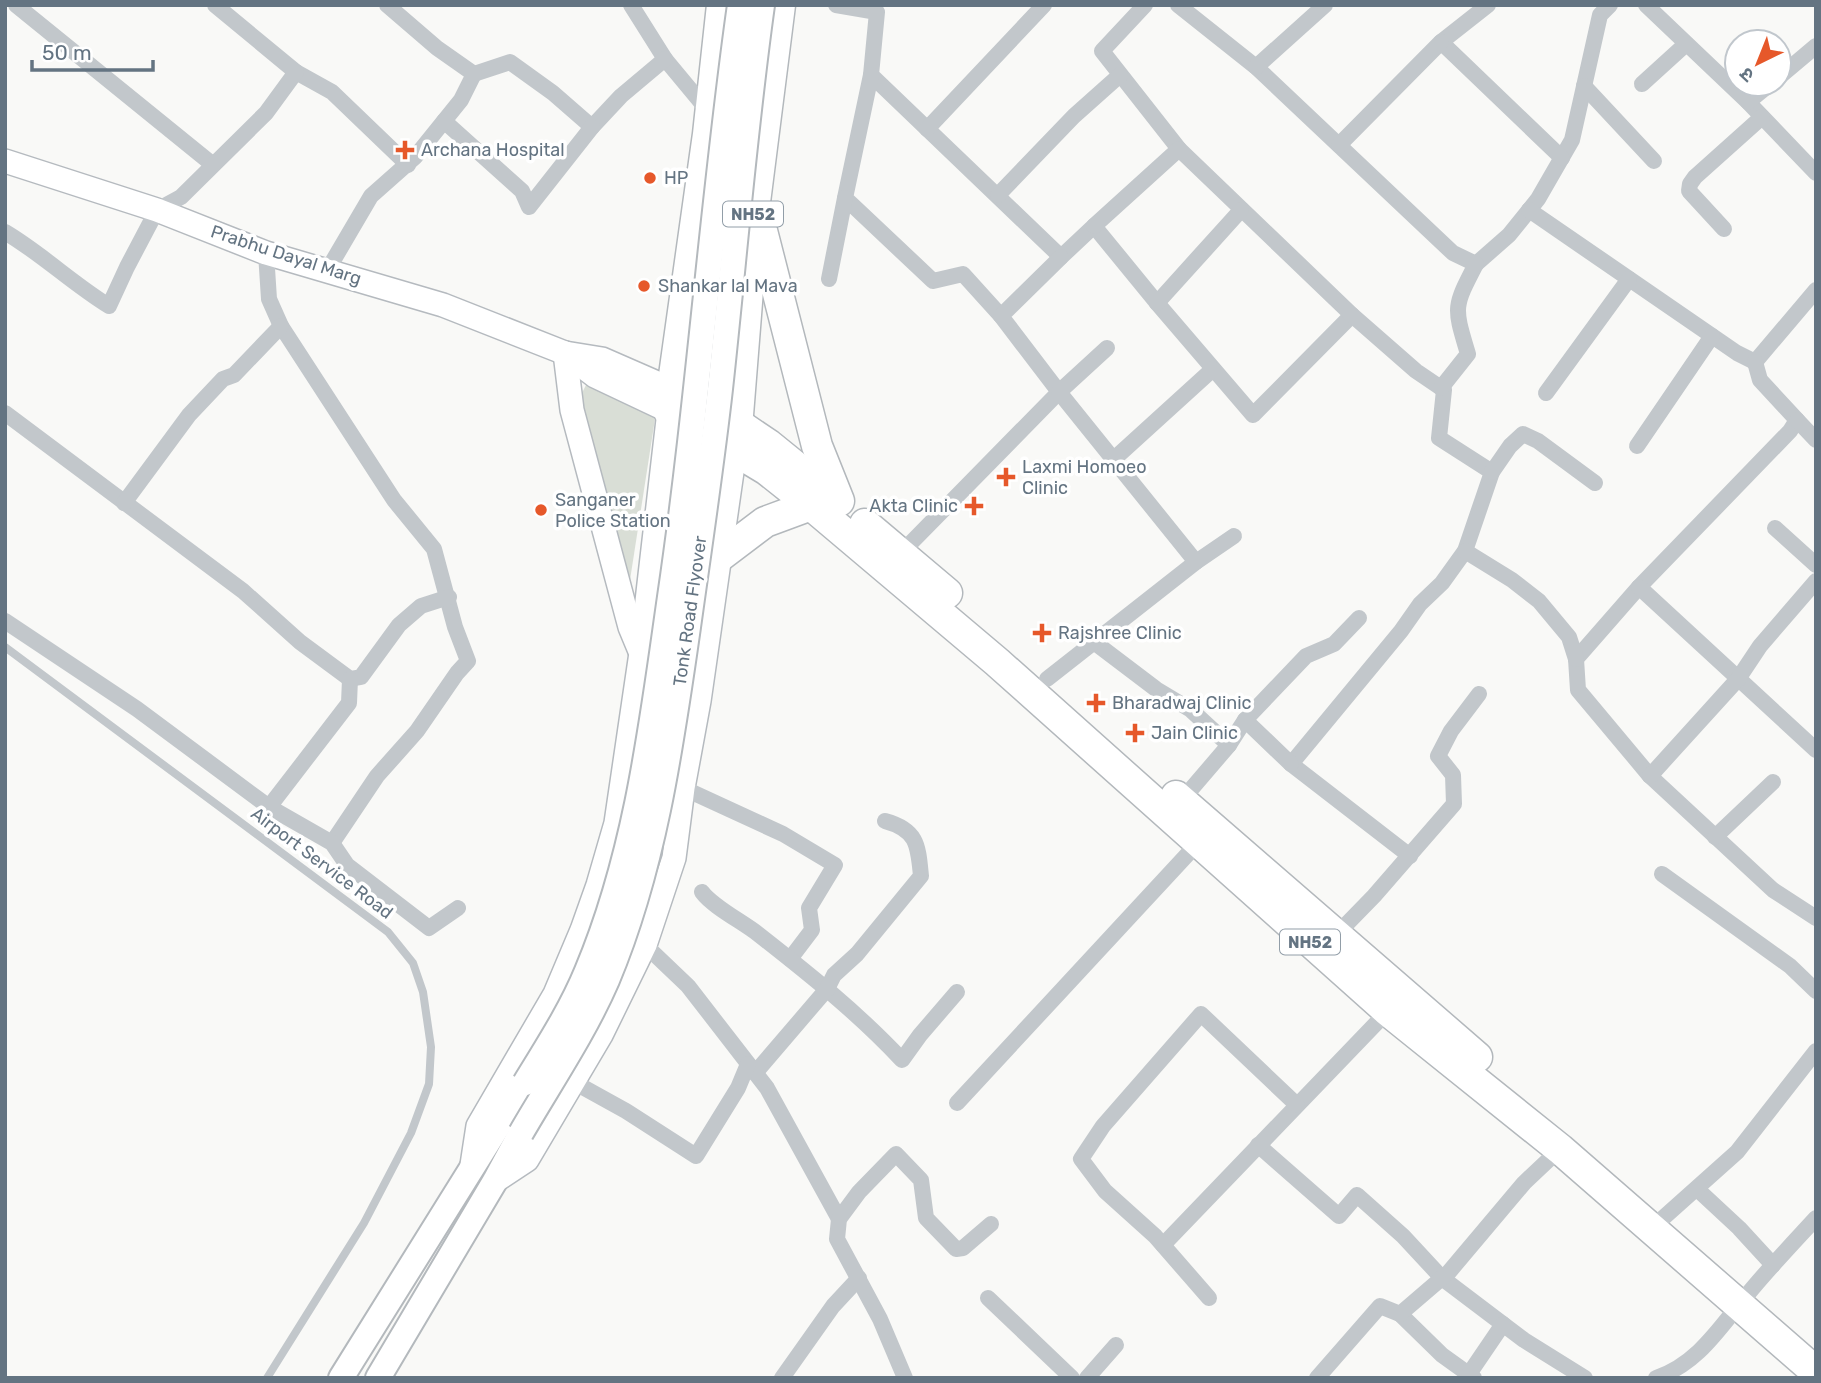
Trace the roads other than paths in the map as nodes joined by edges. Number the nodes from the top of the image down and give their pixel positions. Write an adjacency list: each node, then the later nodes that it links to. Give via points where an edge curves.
1 (16, 5): 43 (street)
2 (215, 5): 24 (street)
3 (387, 5): 25 (street)
4 (723, 5): 33 (highway, NH52)
5 (740, 5): 137 (main road, Tonk Road Flyover, bridge, via 685,495 627,850 587,972 525,1083)
6 (762, 5): 138 (main road, Tonk Road Flyover, bridge, via 707,498 672,736 648,856 607,981)
7 (780, 5): 30 (highway, NH52)
8 (836, 5): 16 (street)
9 (1145, 5): 27 (street, via 1102,51)
10 (1178, 5): 23 (street)
11 (1325, 5): 23 (street)
12 (1488, 5): 18 (street)
13 (1610, 5): 29 (street, via 1600,15)
14 (1646, 5): 19 (street)
15 (637, 9): 21 (street)
16 (878, 9): 26 (street)
17 (1033, 9): 37 (street)
18 (1441, 41): 38 (street); 40 (street)
19 (1686, 44): 28 (street); 32 (street)
20 (1816, 46): 22 (street)
21 (665, 58): 33 (street); 36 (street)
22 (1793, 65)
23 (1256, 67): 38 (street)
24 (296, 72): 43 (street, via 266,113); 44 (street, via 332,92)
25 (474, 74): 35 (street); 36 (street, via 510,62)
26 (871, 75): 37 (street); 47 (street)
27 (1120, 75): 39 (street); 46 (street)
28 (1642, 84)
29 (1584, 86): 40 (street, via 1572,140); 42 (street)
30 (768, 89): 33 (street); 48 (highway, NH52)
31 (1753, 98): 32 (street)
32 (1748, 102): 34 (street)
33 (711, 114): 74 (highway, NH52)
34 (1762, 117): 45 (street); 53 (street, via 1690,184 1689,191)
35 (444, 121): 36 (street, via 522,191 529,207); 44 (street)
36 (592, 127)
37 (927, 129): 46 (street)
38 (1339, 145): 57 (street, via 1453,253)
39 (1179, 149): 50 (street); 52 (street)
40 (1562, 158): 51 (street)
41 (5, 161): 49 (street, Prabhu Dayal Marg)
42 (1654, 161)
43 (212, 164): 49 (street, via 181,197)
44 (408, 165): 58 (street, via 371,196)
45 (1816, 173)
46 (998, 195): 56 (street)
47 (845, 198): 59 (street); 64 (street, via 933,281 963,274)
48 (755, 202): 77 (highway, NH52); 84 (highway, via 817,446)
49 (157, 210): 54 (street, via 109,306); 55 (street, Prabhu Dayal Marg)
50 (1241, 210): 62 (street); 63 (street)
51 (1529, 210): 57 (street); 60 (street)
52 (1094, 226): 56 (street); 62 (street)
53 (1724, 229)
54 (5, 232)
55 (266, 253): 58 (street, Prabhu Dayal Marg); 65 (street, via 269,299)
56 (1061, 257): 64 (street)
57 (1476, 264): 71 (street, via 1458,300 1456,315 1468,354)
58 (327, 271): 68 (street, Prabhu Dayal Marg, via 443,305)
59 (829, 279)
60 (1629, 279): 66 (street); 73 (street)
61 (1816, 290): 69 (street)
62 (1157, 303): 70 (street)
63 (1352, 315): 70 (street, via 1253,415); 71 (street)
64 (1001, 316): 72 (street)
65 (281, 326): 83 (street, via 189,415); 94 (street, via 394,500 435,549)
66 (1712, 336): 69 (street); 79 (street)
67 (1107, 348): 72 (street)
68 (565, 353): 74 (street, Prabhu Dayal Marg, via 602,359); 99 (street, via 572,410)
69 (1755, 362): 76 (street, via 1760,380)
70 (1213, 369): 80 (street)
71 (1441, 388): 81 (street, via 1439,438)
72 (1059, 392): 80 (street); 88 (street)
73 (1546, 393)
74 (671, 401): 77 (highway, NH52); 99 (street)
75 (5, 413): 83 (street)
76 (1797, 420): 78 (street); 93 (street)
77 (736, 437): 84 (highway, NH52, via 769,445); 89 (street)
78 (1816, 440)
79 (1637, 446)
80 (1114, 459): 90 (street)
81 (1492, 472): 82 (street, via 1523,434); 87 (street)
82 (1595, 483)
83 (124, 503): 101 (street, via 243,591)
84 (825, 503): 88 (highway, NH52); 89 (highway, via 765,522); 117 (highway, NH52)
85 (1775, 528): 91 (street)
86 (1234, 536): 90 (street)
87 (1465, 551): 100 (street, via 1539,601 1569,637); 108 (street)
88 (901, 553): 102 (highway, NH52)
89 (720, 556): 111 (street)
90 (1196, 562): 97 (street)
91 (1816, 565)
92 (1816, 581): 103 (street)
93 (1639, 587): 100 (street); 103 (street)
94 (449, 597): 101 (street, via 421,606 399,625 361,677); 116 (street, via 468,661 377,776)
95 (1359, 618): 105 (street, via 1334,644 1306,656)
96 (5, 621): 113 (street, via 137,709)
97 (1094, 642): 102 (street); 106 (street, via 1191,710)
98 (5, 647): 158 (lane, Airport Service Road, via 388,932 413,963 428,1019 429,1084 411,1133 364,1223)
99 (641, 653): 137 (street, via 616,823 598,885 555,994 478,1126)
100 (1576, 659): 109 (street, via 1578,690)
101 (350, 679): 113 (street, via 349,703)
102 (1047, 679): 112 (highway, NH52)
103 (1738, 679): 107 (street); 109 (street)
104 (1479, 694): 118 (street, via 1438,756 1453,775 1454,804)
105 (1245, 720): 106 (street); 108 (street)
106 (1229, 745): 112 (street)
107 (1816, 750)
108 (1291, 764): 118 (street)
109 (1650, 776): 115 (street)
110 (1773, 782): 115 (street)
111 (683, 788): 124 (street, via 674,858); 125 (street, via 783,834 835,865 809,908 812,930)
112 (1181, 801): 123 (highway, NH52)
113 (269, 807): 116 (street)
114 (885, 821): 126 (street, via 901,826 918,845 921,876 834,975)
115 (1715, 837): 122 (street, via 1773,890)
116 (332, 843): 121 (street, via 346,865 429,928)
117 (1198, 843): 129 (highway, NH52); 133 (street)
118 (1410, 856): 123 (street)
119 (1662, 874): 127 (street, via 1790,966)
120 (702, 892): 125 (street)
121 (458, 908)
122 (1816, 918)
123 (1336, 935): 142 (highway, NH52)
124 (645, 945): 131 (street, via 688,986); 138 (street, via 601,1035 527,1160)
125 (790, 959): 126 (street)
126 (827, 989): 128 (street, via 902,1060); 131 (street)
127 (1816, 991)
128 (957, 992)
129 (1388, 1011): 134 (street); 136 (highway, NH52)
130 (1816, 1051): 139 (street, via 1737,1152)
131 (752, 1069): 132 (street, via 696,1156); 141 (street)
132 (579, 1085)
133 (957, 1103)
134 (1297, 1105): 135 (street); 144 (street, via 1201,1014 1103,1126 1081,1158 1105,1191)
135 (1258, 1145): 144 (street); 147 (street, via 1339,1216 1357,1195)
136 (1560, 1149): 147 (street, via 1524,1183); 150 (highway, NH52)
137 (472, 1165): 159 (main road, Tonk Road Flyover)
138 (495, 1181): 160 (main road, Tonk Road Flyover)
139 (1697, 1189): 142 (street); 145 (street)
140 (1816, 1218): 145 (street)
141 (839, 1219): 143 (street, via 896,1154 921,1180 926,1218 956,1249); 146 (street, via 837,1239)
142 (1662, 1219): 150 (highway, NH52)
143 (991, 1224)
144 (1163, 1245): 149 (street)
145 (1773, 1265): 150 (street)
146 (859, 1278): 161 (street, via 833,1306); 162 (street)
147 (1442, 1278): 151 (street); 152 (street)
148 (988, 1298): 163 (street)
149 (1209, 1298)
150 (1743, 1300): 154 (highway, NH52); 155 (highway, NH52); 166 (street, via 1705,1348 1672,1373)
151 (1400, 1314): 157 (street); 165 (street, via 1380,1306)
152 (1503, 1324): 156 (street); 157 (street)
153 (1116, 1345): 164 (street)
154 (1816, 1353)
155 (1816, 1372)
156 (1575, 1375)
157 (1471, 1376)
158 (267, 1378)
159 (341, 1378)
160 (377, 1378)
161 (782, 1378)
162 (905, 1378)
163 (1072, 1378)
164 (1087, 1378)
165 (1317, 1378)
166 (1656, 1378)

